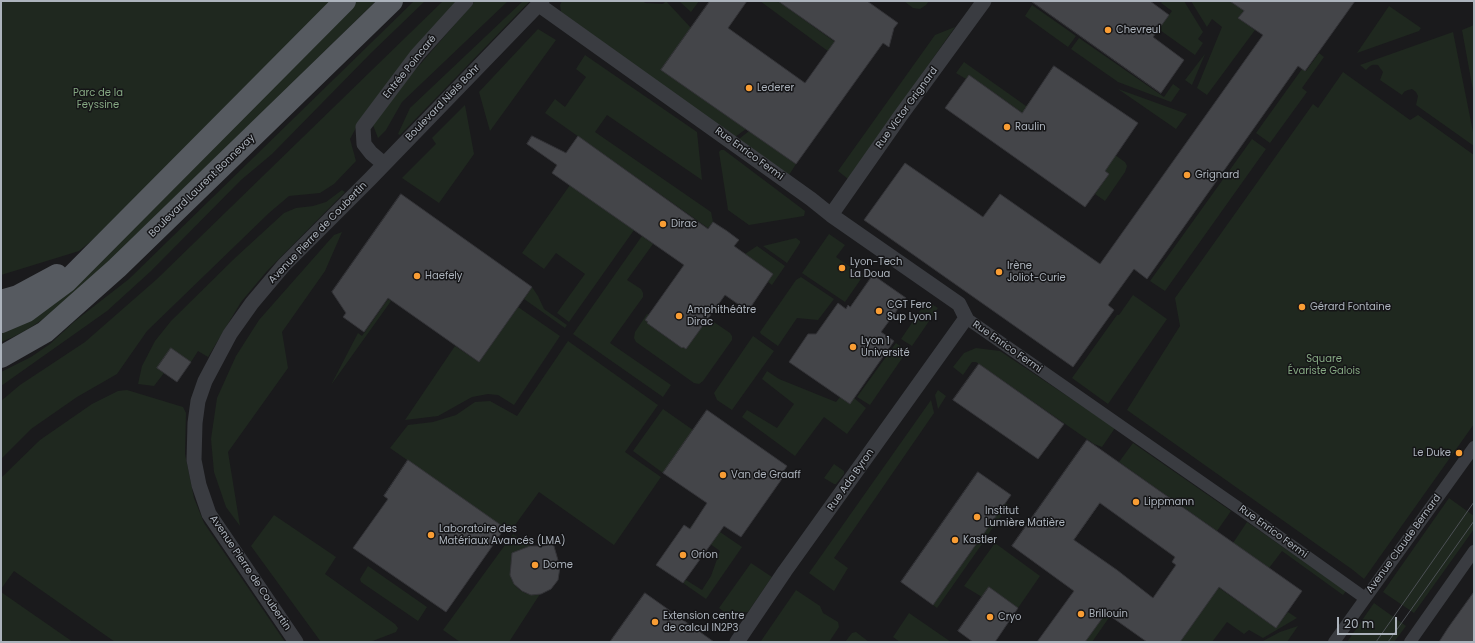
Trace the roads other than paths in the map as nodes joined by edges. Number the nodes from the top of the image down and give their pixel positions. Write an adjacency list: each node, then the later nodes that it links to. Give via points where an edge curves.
1 (345, 1): 8 (main road)
2 (392, 1): 12 (main road, Boulevard Laurent Bonnevay, via 117,268 46,332)
3 (466, 1): 6 (street, Entrée Poincaré, via 417,55 363,127 364,144)
4 (984, 1): 7 (street, Rue Victor Grignard)
5 (541, 3): 6 (street, Boulevard Niels Bohr); 7 (street, Rue Enrico Fermi)
6 (384, 164): 16 (street, Avenue Pierre de Coubertin, via 284,265 252,303 230,334 198,401 194,460 209,514)
7 (831, 215): 10 (street, Rue Enrico Fermi, via 959,304)
8 (102, 247): 9 (main road, via 48,280 18,296); 11 (main road, via 47,298)
9 (1, 301)
10 (966, 318): 15 (street, Rue Enrico Fermi); 17 (street, Rue Ada Byron)
11 (1, 322)
12 (1, 357)
13 (1474, 447): 15 (street, Avenue Claude Bernard)
14 (1474, 551): 19 (street)
15 (1365, 598): 18 (street, Avenue Claude Bernard)
16 (296, 642)
17 (737, 642)
18 (1334, 642)
19 (1410, 642)

